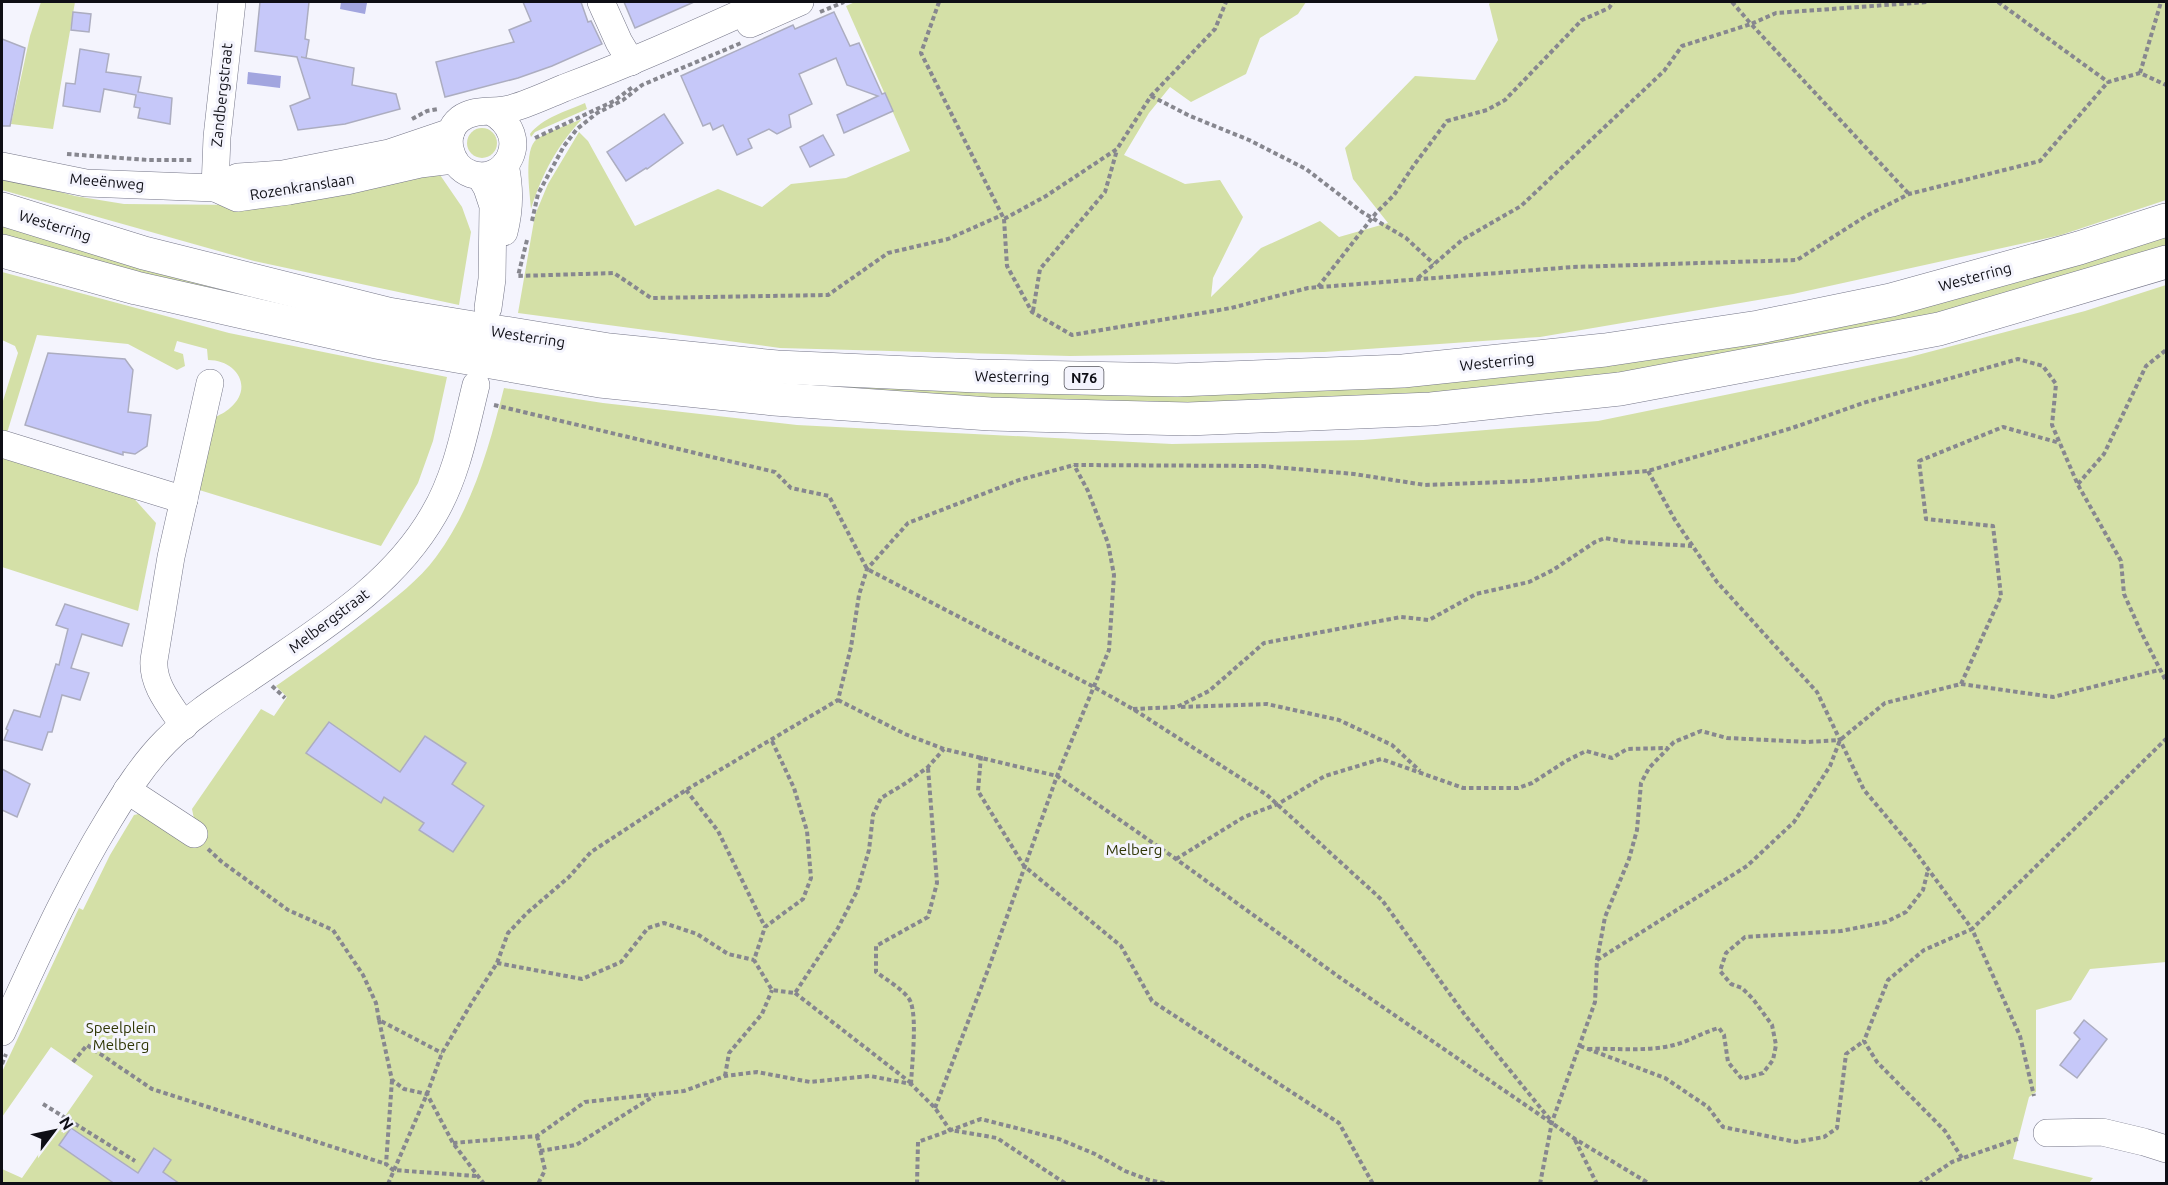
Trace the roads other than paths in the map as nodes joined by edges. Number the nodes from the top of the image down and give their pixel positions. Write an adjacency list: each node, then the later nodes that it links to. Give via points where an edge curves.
1 (231, 2): 12 (street, Zandbergstraat)
2 (601, 2): 5 (street)
3 (766, 2): 5 (street, Rozenkranslaan)
4 (809, 7): 8 (street, via 544,112 532,119)
5 (631, 62): 6 (street, Rozenkranslaan, via 512,109)
6 (492, 112): 7 (street, Rozenkranslaan, via 468,113); 8 (street, via 511,131)
7 (451, 132): 9 (street); 12 (street, Rozenkranslaan, via 388,153 283,174 238,177)
8 (509, 154): 11 (street, via 495,172); 17 (street, via 509,200)
9 (453, 160): 11 (street); 12 (street, Rozenkranslaan, via 237,198)
10 (2, 166): 12 (street, Meeënweg, via 86,183)
11 (480, 176): 17 (street, via 493,206)
12 (215, 188)
13 (2, 209): 14 (highway, Westerring / N76, via 144,253 388,314 609,350 777,367 1177,380 1403,371 1605,350 1759,327 1891,300)
14 (2166, 220)
15 (2, 251): 16 (highway, Westerring, via 136,288 376,342 600,381 774,399 990,414 1188,419 1431,409 1620,388 1939,329)
16 (2166, 262)
17 (492, 279): 18 (street)
18 (488, 308)
19 (210, 383): 22 (street)
20 (476, 385): 23 (street, Melbergstraat, via 458,459 435,514 403,558 360,601)
21 (2, 444): 22 (street)
22 (184, 500): 23 (street, via 153,670)
23 (184, 726): 24 (street, Melbergstraat, via 166,741)
24 (127, 790): 25 (street); 26 (street, Melbergstraat, via 61,907)
25 (194, 834)
26 (2, 1032)
27 (2048, 1133): 28 (street, via 2102,1132)
28 (2166, 1149)

